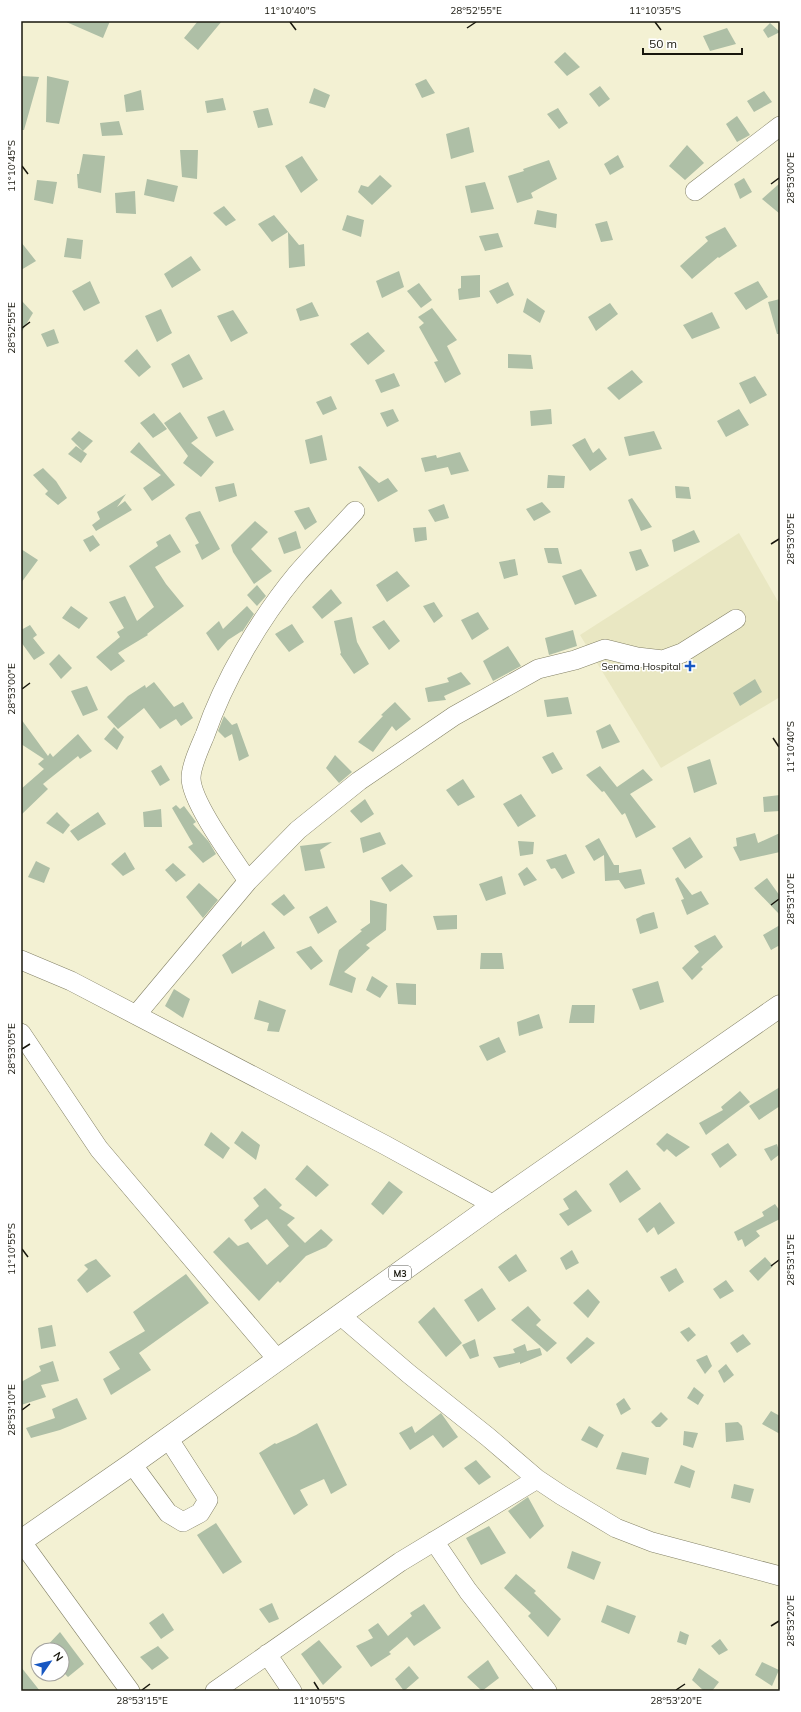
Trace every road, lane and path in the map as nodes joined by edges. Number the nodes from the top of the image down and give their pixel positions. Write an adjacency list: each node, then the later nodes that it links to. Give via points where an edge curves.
1 (780, 126): 2 (street)
2 (695, 191)
3 (355, 511): 5 (street, via 296,576 258,627 215,706 196,760 191,778 195,792 212,828)
4 (736, 619): 5 (street, via 682,653 663,660 605,649 538,669 454,716 359,781 298,830)
5 (248, 881): 8 (street)
6 (21, 960): 8 (street, via 71,981)
7 (780, 1006): 10 (main road, M3)
8 (136, 1015): 10 (street, via 385,1144)
9 (21, 1033): 12 (street, via 99,1149)
10 (494, 1205): 11 (main road, M3)
11 (340, 1314): 12 (main road, M3); 15 (street)
12 (278, 1360): 13 (main road, M3)
13 (168, 1438): 14 (main road, M3); 14 (street, via 208,1500 200,1514 183,1522 168,1513)
14 (132, 1464): 16 (main road, M3)
15 (537, 1479): 17 (street); 18 (street, via 616,1528 652,1542)
16 (21, 1541): 20 (street)
17 (434, 1541): 19 (street); 23 (street, via 468,1591)
18 (780, 1576)
19 (267, 1654): 21 (street); 22 (street)
20 (130, 1691)
21 (215, 1691)
22 (292, 1691)
23 (547, 1691)

